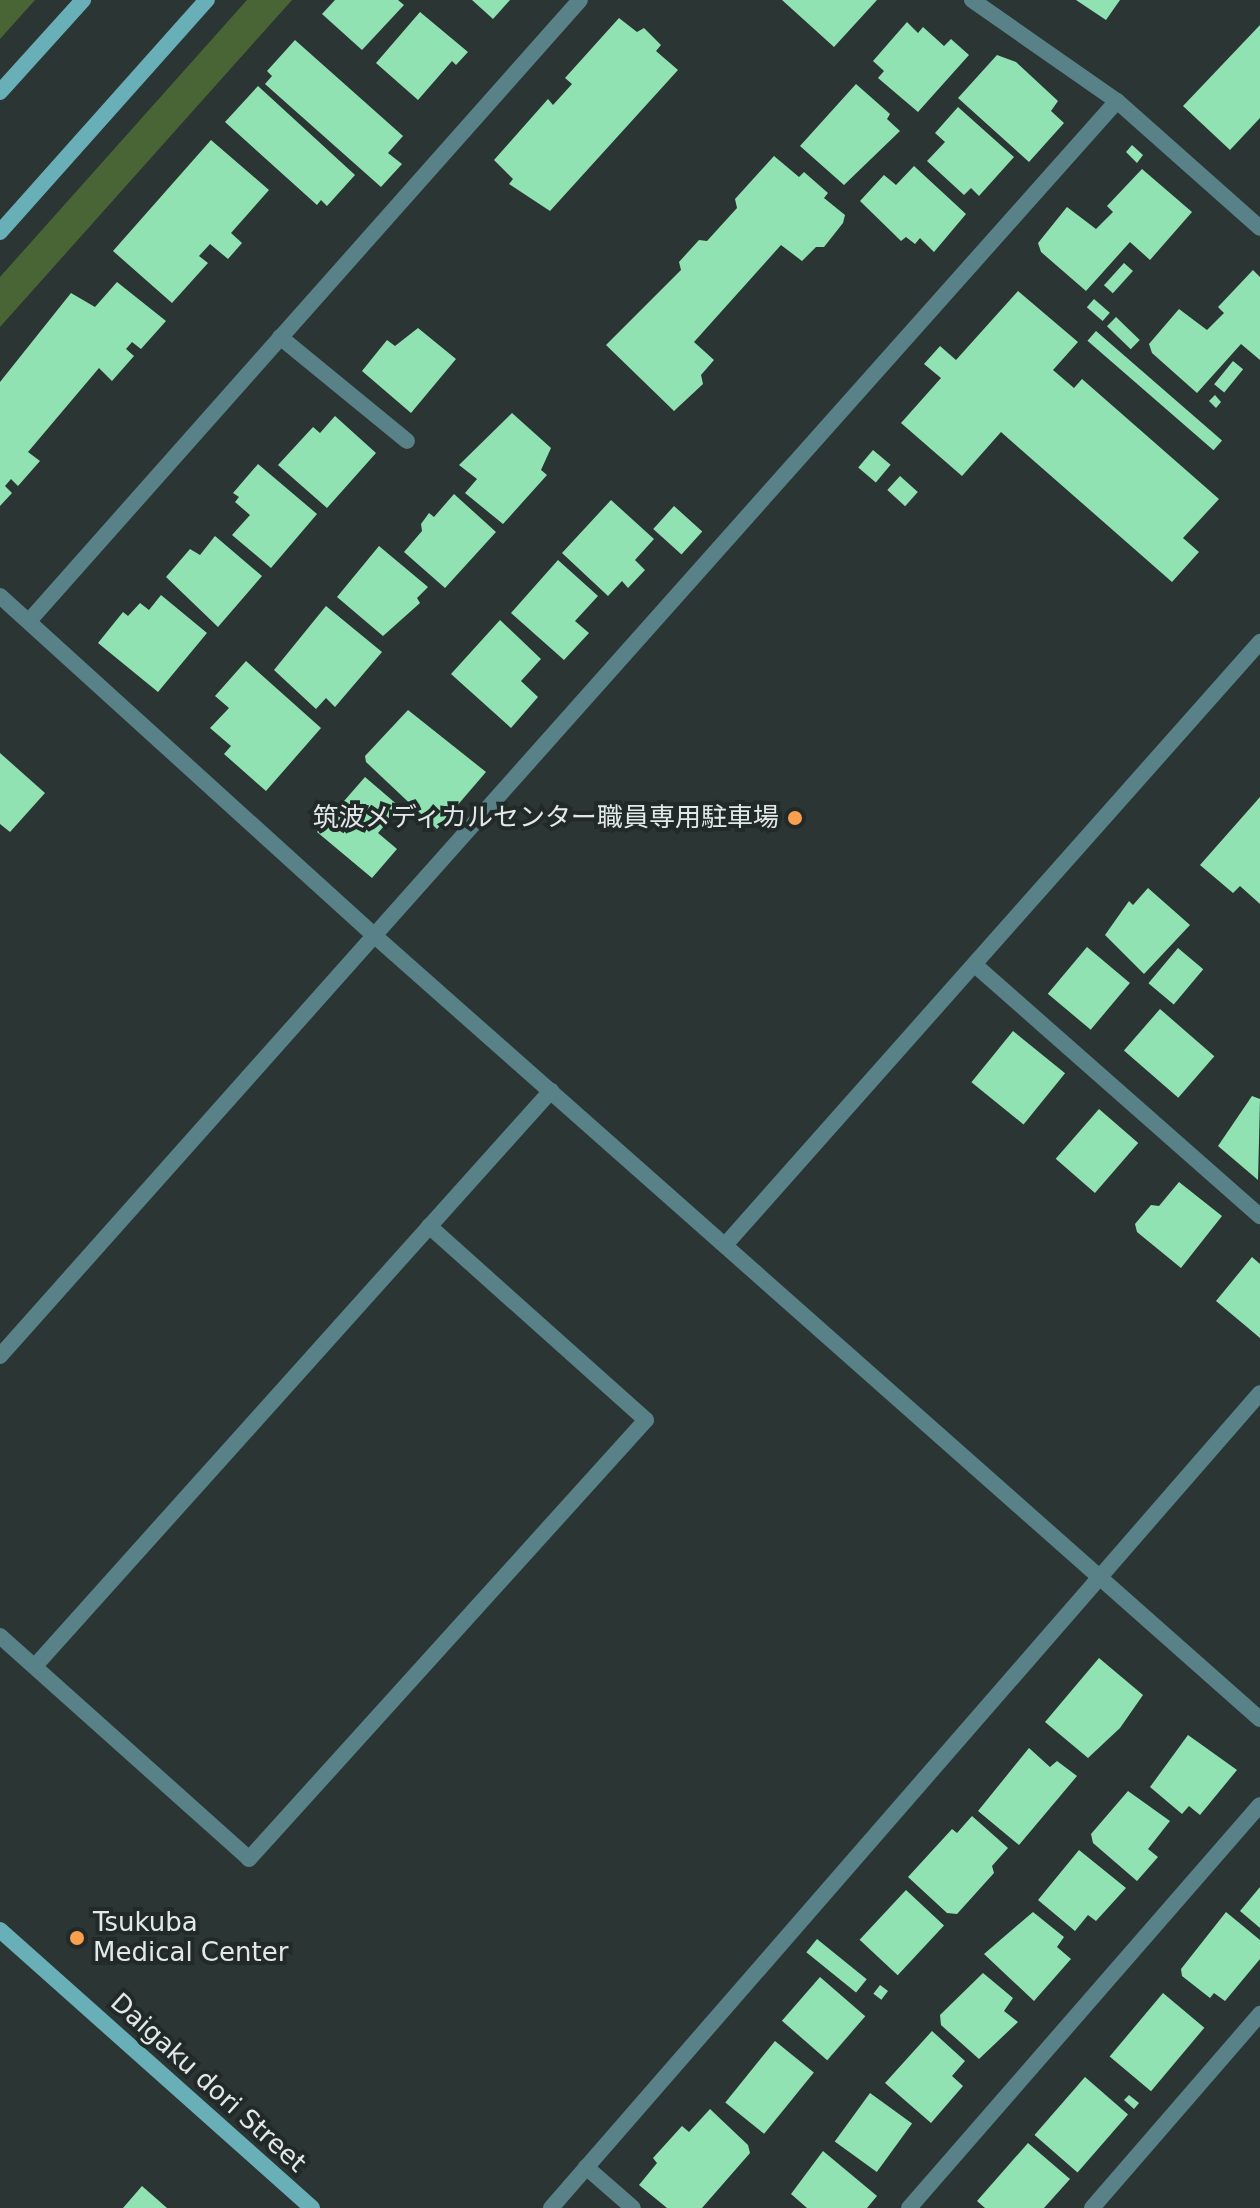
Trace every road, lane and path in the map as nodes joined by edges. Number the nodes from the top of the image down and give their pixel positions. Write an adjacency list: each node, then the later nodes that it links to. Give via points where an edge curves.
1 (83, 0): 5 (main road)
2 (207, 0): 8 (main road)
3 (580, 0): 9 (street)
4 (972, 0): 6 (street)
5 (0, 92)
6 (1117, 101): 7 (street); 14 (street)
7 (1260, 228)
8 (0, 232)
9 (280, 337): 10 (street); 12 (street)
10 (407, 441)
11 (0, 596): 12 (street)
12 (29, 621): 14 (street)
13 (1260, 642): 15 (street)
14 (376, 937): 16 (street); 20 (street)
15 (975, 965): 17 (street); 19 (street)
16 (551, 1091): 18 (street); 19 (street)
17 (1260, 1216)
18 (429, 1226): 24 (street); 24 (street, via 646,1420 249,1859)
19 (726, 1244): 22 (street)
20 (0, 1356)
21 (1260, 1393): 22 (street)
22 (1101, 1579): 25 (street); 29 (street)
23 (0, 1636): 24 (street)
24 (35, 1666)
25 (1260, 1719)
26 (1260, 1805): 33 (street)
27 (0, 1930): 30 (main road, Daigaku dori Street)
28 (1260, 2014): 34 (street)
29 (586, 2167): 31 (street); 32 (street)
30 (312, 2208)
31 (551, 2208)
32 (633, 2208)
33 (909, 2208)
34 (1092, 2208)

